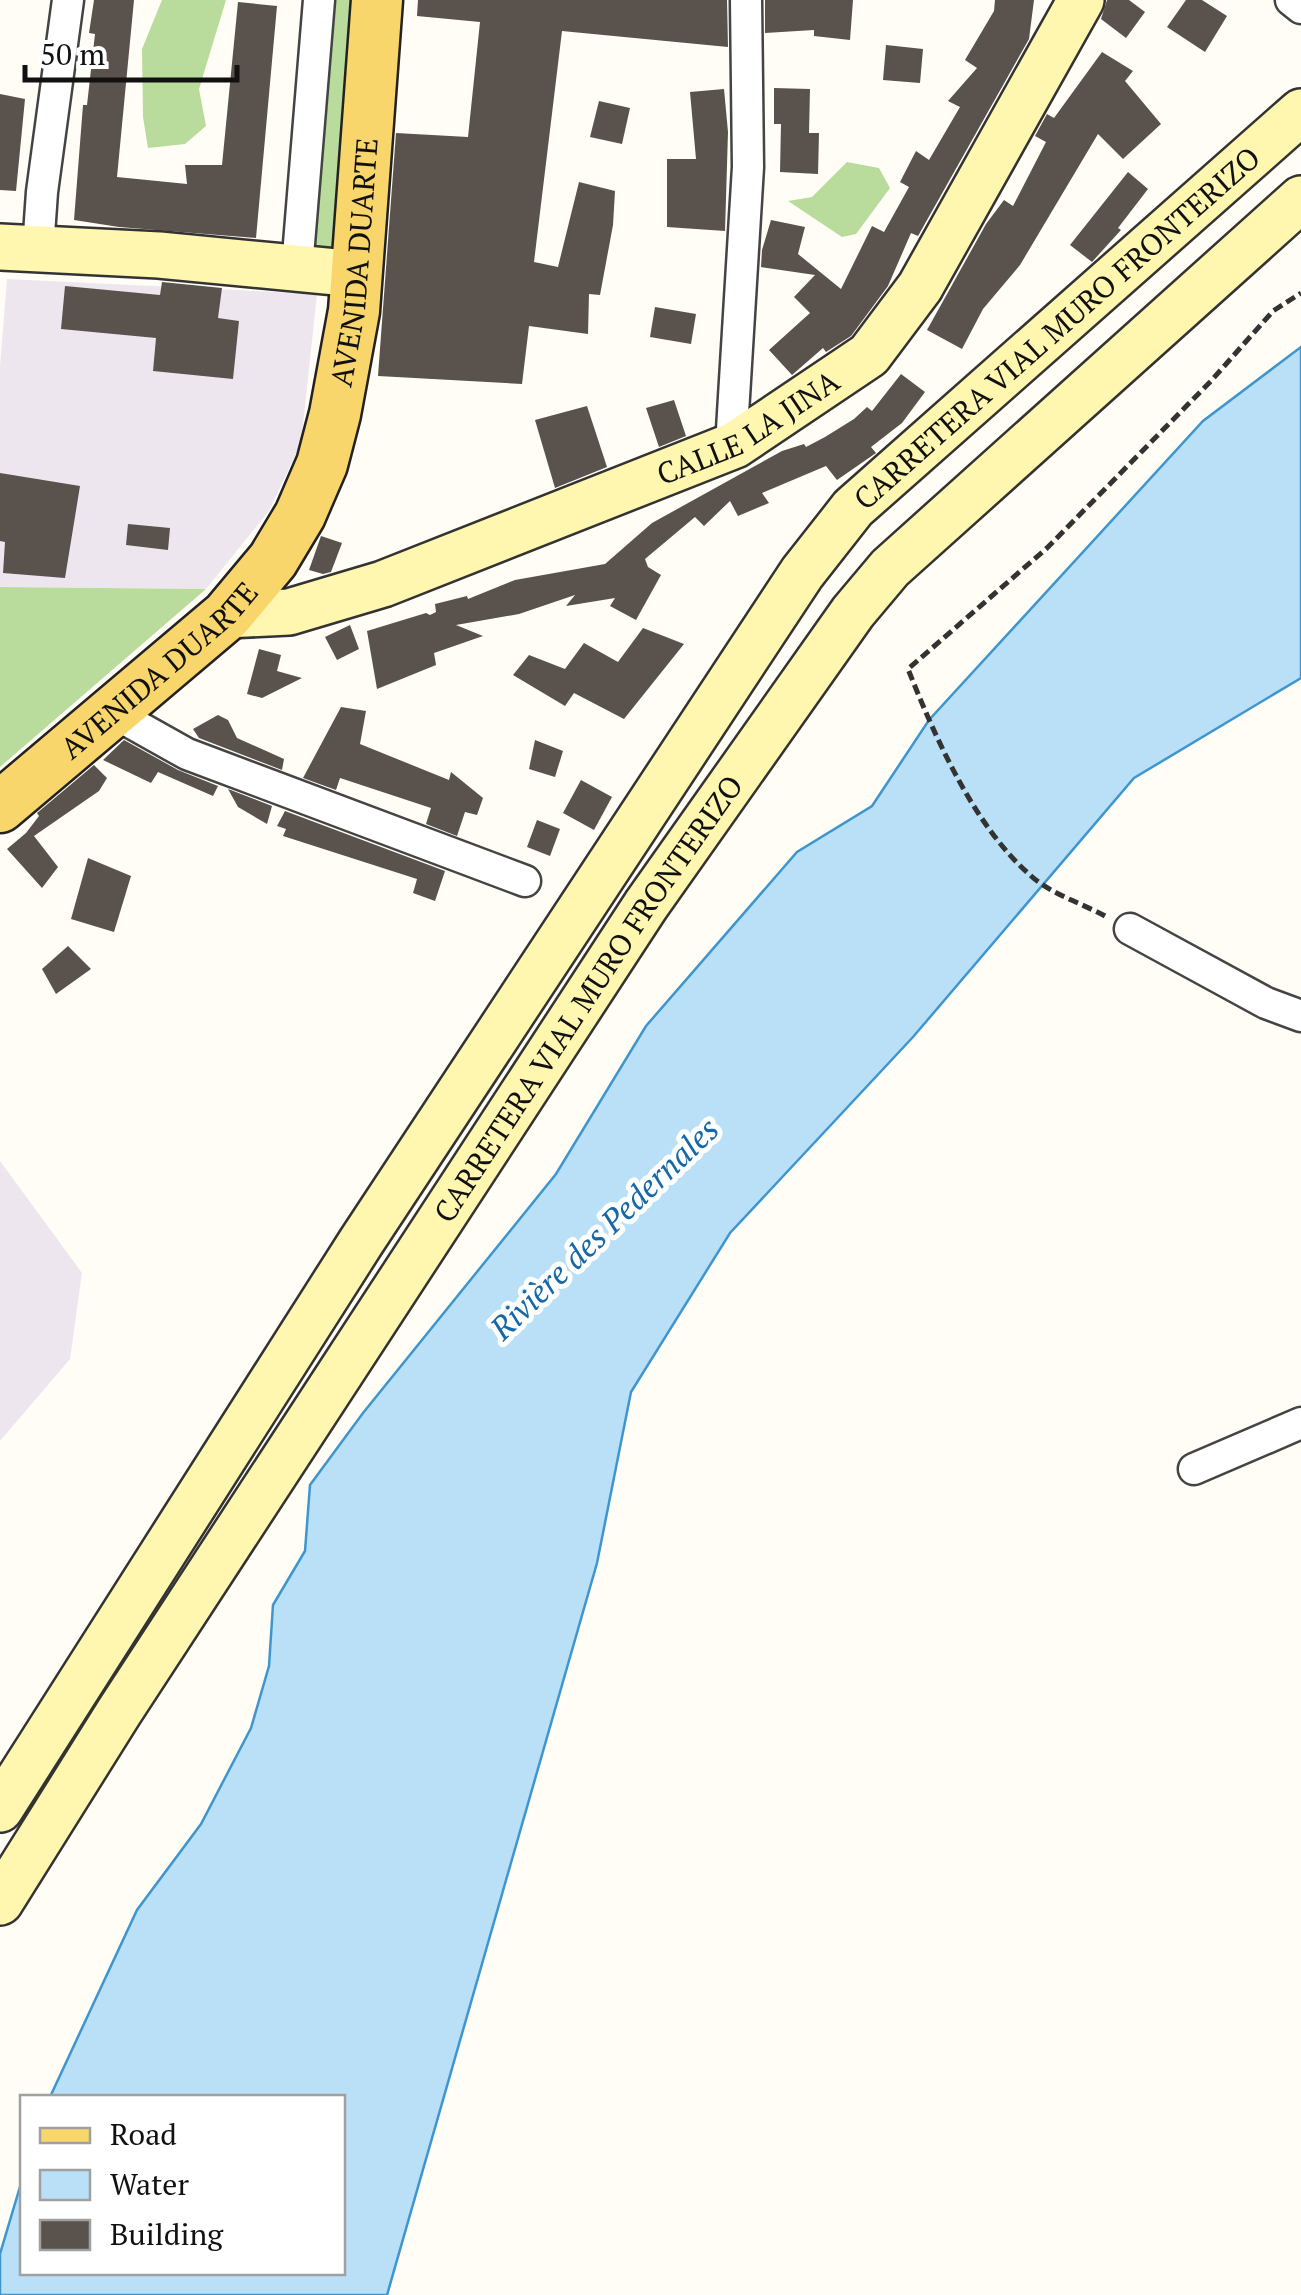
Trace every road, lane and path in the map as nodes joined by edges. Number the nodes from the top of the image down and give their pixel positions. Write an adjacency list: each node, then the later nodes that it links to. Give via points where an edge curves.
1 (68, 0): 10 (street, via 42,192)
2 (319, 0): 11 (street)
3 (377, 0): 12 (main road, AVENIDA DUARTE)
4 (746, 0): 14 (street, via 748,167)
5 (1291, 0): 6 (street)
6 (1301, 8)
7 (1067, 10): 14 (street, CALLE LA JINA, via 920,287 869,355)
8 (1301, 112): 23 (street, CARRETERA VIAL MURO FRONTERIZO, via 853,508 802,572)
9 (1301, 199): 24 (street, CARRETERA VIAL MURO FRONTERIZO, via 890,568 853,612 635,921)
10 (19, 248): 11 (street)
11 (296, 268): 12 (street)
12 (357, 274): 15 (main road, AVENIDA DUARTE, via 322,464 273,560)
13 (1301, 293): 19 (path, via 1274,311 1047,548 908,669 988,829 1031,877)
14 (731, 446): 15 (street, CALLE LA JINA, via 383,584 288,612)
15 (226, 615): 16 (main road, AVENIDA DUARTE)
16 (112, 712): 17 (main road, AVENIDA DUARTE); 18 (street, via 187,754)
17 (0, 808)
18 (525, 881)
19 (1130, 929): 20 (street)
20 (1301, 1016)
21 (1301, 1423): 22 (street)
22 (1194, 1469)
23 (0, 1809)
24 (0, 1902)

